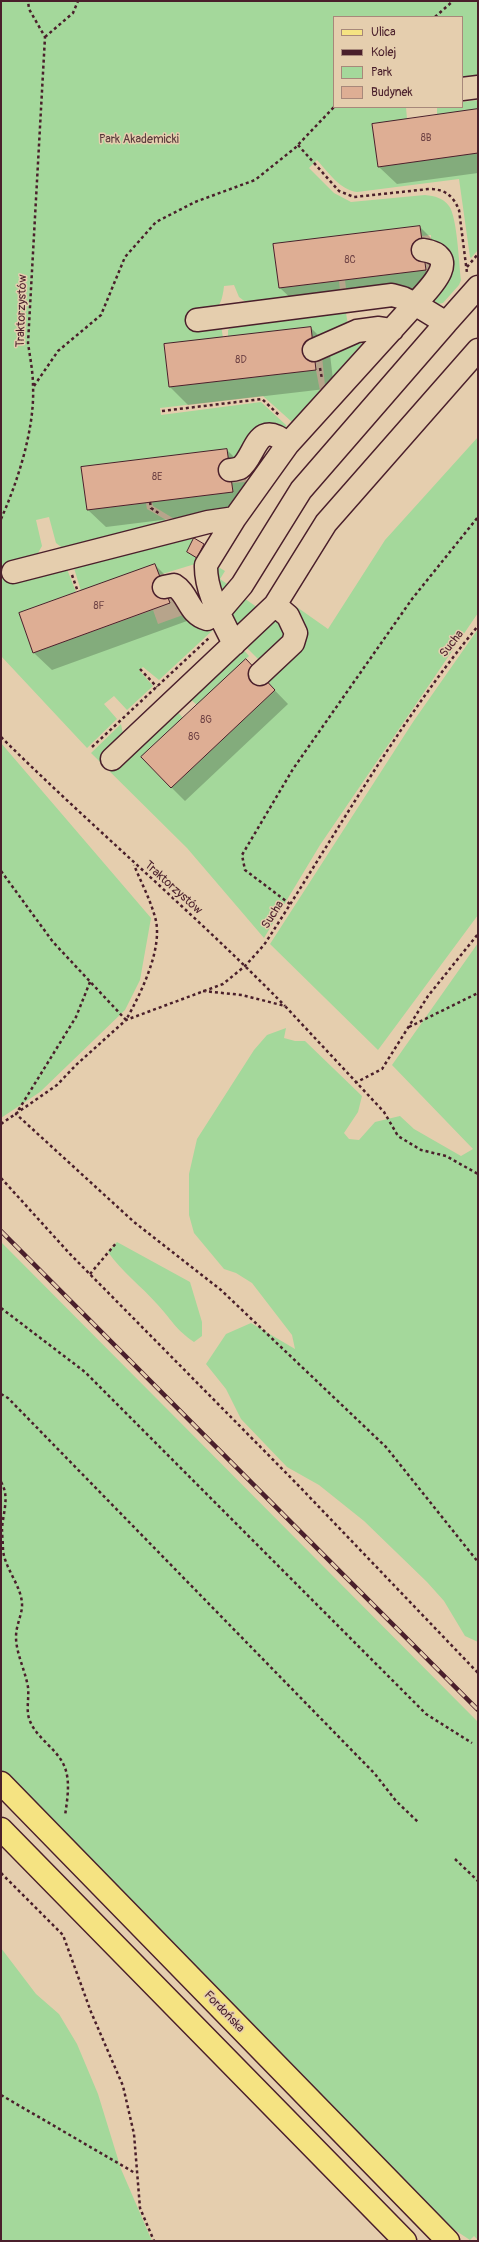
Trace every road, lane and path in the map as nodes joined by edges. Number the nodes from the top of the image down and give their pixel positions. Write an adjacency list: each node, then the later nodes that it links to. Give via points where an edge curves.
1 (28, 1): 5 (path, via 29,9)
2 (78, 1): 5 (path, via 74,13)
3 (453, 1): 4 (path)
4 (436, 16)
5 (45, 37): 21 (path, Traktorzystów, via 28,343)
6 (478, 87): 7 (street)
7 (463, 89)
8 (333, 108): 9 (path)
9 (298, 145): 12 (path, via 339,191 346,195 354,197 429,188 447,192 459,210); 21 (path, via 255,180 195,202 156,222 125,257 101,315 58,351)
10 (423, 250): 14 (street, via 432,251 438,256 442,270 440,276)
11 (478, 254): 12 (path)
12 (466, 268): 13 (path)
13 (473, 281): 16 (street)
14 (415, 304): 15 (street, via 392,295); 16 (street); 17 (street)
15 (197, 320)
16 (446, 323): 32 (street, via 301,490 242,585)
17 (392, 330): 18 (street, via 379,328 357,331); 24 (street)
18 (316, 350): 20 (path)
19 (478, 350): 31 (street, via 326,523)
20 (323, 384)
21 (34, 386): 28 (path, Traktorzystów, via 32,413 22,461)
22 (162, 411): 23 (path, via 262,399)
23 (282, 418)
24 (288, 444): 25 (street, via 279,437 264,436 244,464 239,469); 27 (street)
25 (230, 470)
26 (478, 517): 42 (path, via 412,598 293,769 242,855 245,870)
27 (235, 518): 29 (street, via 208,522); 32 (street, via 206,565 206,576)
28 (1, 520)
29 (13, 572)
30 (164, 587): 32 (street, via 174,585 179,588 193,613 200,617 206,619)
31 (275, 606): 34 (street); 36 (street, via 288,616 296,633 293,643)
32 (219, 612): 34 (street)
33 (478, 626): 42 (path, Sucha, via 454,655 395,740)
34 (234, 644): 39 (street)
35 (140, 669): 37 (path)
36 (260, 674)
37 (157, 687)
38 (1, 737): 40 (path)
39 (112, 759)
40 (134, 864): 44 (path, Traktorzystów); 49 (path, Traktorzystów, via 155,918 156,938 152,961 139,998)
41 (1, 871): 45 (path, via 52,942)
42 (290, 904): 44 (path, Sucha, via 264,945)
43 (478, 934): 50 (path, via 428,996)
44 (245, 966): 46 (path, Sucha, via 223,984); 48 (path, Traktorzystów)
45 (90, 982): 49 (path); 52 (path, via 76,1017)
46 (202, 991): 48 (path, via 242,995); 49 (path, Sucha)
47 (478, 993): 50 (path)
48 (285, 1006): 51 (path, Traktorzystów)
49 (126, 1020): 52 (path, Sucha, via 57,1085)
50 (408, 1028): 51 (path, via 382,1069)
51 (355, 1083): 54 (path, Traktorzystów, via 384,1112 398,1136 421,1150 446,1156)
52 (16, 1114): 53 (path, Sucha); 61 (path, via 134,1222 221,1290 386,1447)
53 (1, 1124)
54 (478, 1174)
55 (1, 1178): 57 (path, via 50,1234)
56 (117, 1242): 57 (path)
57 (90, 1274): 62 (path, via 297,1484)
58 (1, 1308): 63 (path, via 85,1372 426,1714)
59 (1, 1394): 66 (path, via 8,1398 375,1774 396,1801)
60 (1, 1482): 65 (path, via 7,1500 2,1529 4,1552 20,1593 22,1607 16,1638 27,1685 28,1712 38,1734 58,1756 66,1770 68,1792)
61 (478, 1562)
62 (478, 1674)
63 (472, 1743)
64 (1, 1783): 75 (main road, Fordońska)
65 (65, 1816)
66 (418, 1822)
67 (1, 1829): 74 (main road)
68 (455, 1859): 70 (path)
69 (1, 1873): 72 (path, via 63,1934 91,2012 123,2086 134,2134)
70 (478, 1881)
71 (1, 2095): 72 (path)
72 (136, 2173): 73 (path, via 140,2208)
73 (154, 2241)
74 (405, 2241)
75 (448, 2241)

